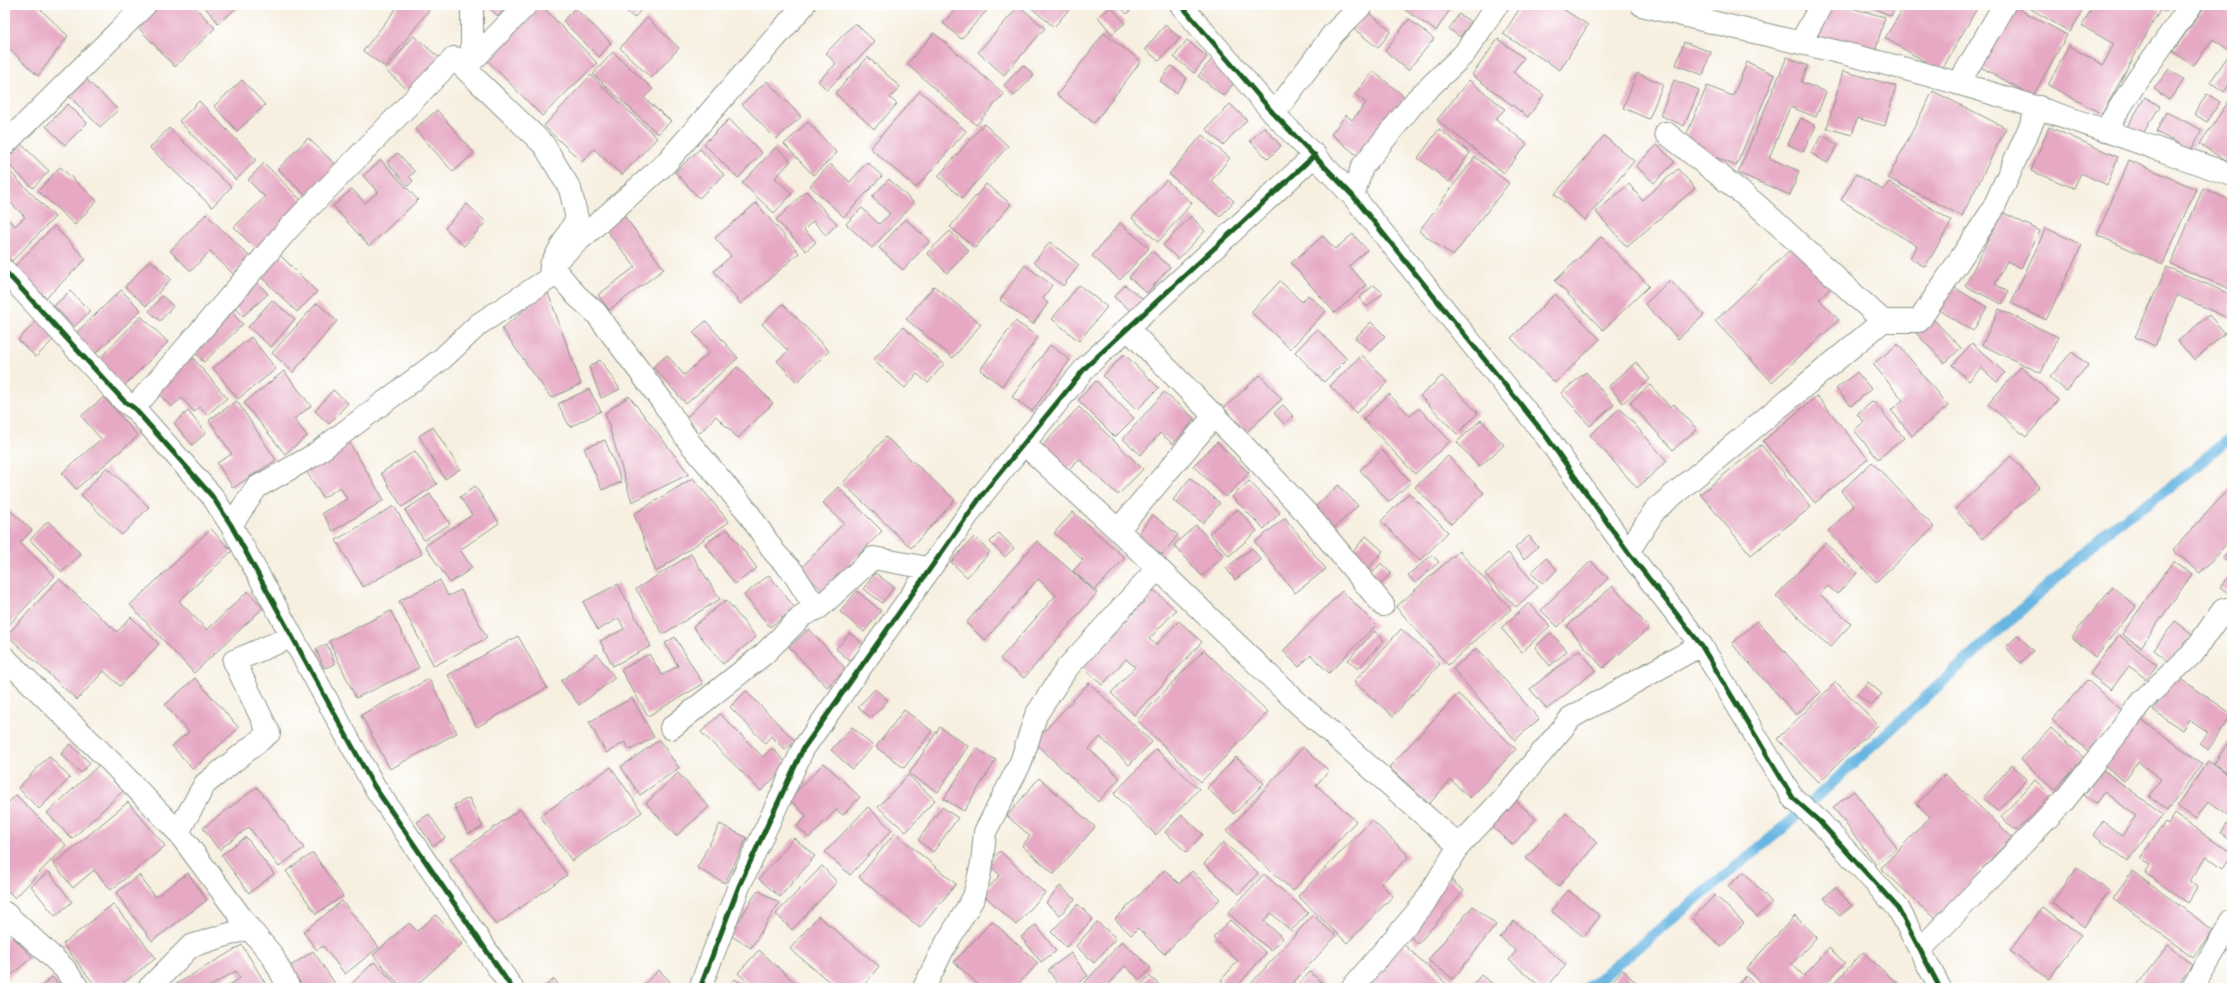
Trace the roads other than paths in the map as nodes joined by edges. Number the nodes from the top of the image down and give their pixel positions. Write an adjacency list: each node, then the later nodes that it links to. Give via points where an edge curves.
1 (145, 5): 19 (street)
2 (472, 5): 13 (street)
3 (526, 5): 13 (street)
4 (804, 5): 23 (street, via 665,164)
5 (1181, 5): 16 (street)
6 (1362, 5): 16 (street, via 1333,34)
7 (1497, 5): 22 (street, via 1464,54 1417,99 1362,167)
8 (1642, 5): 12 (street)
9 (1820, 5): 12 (street)
10 (2004, 5): 14 (street)
11 (2191, 5): 17 (street, via 2136,82)
12 (1801, 42): 14 (street)
13 (463, 59): 23 (street, via 544,145 570,190 577,218); 27 (street, via 289,228)
14 (1959, 83): 15 (street)
15 (2039, 107): 17 (street); 25 (street, via 1992,211 1919,321)
16 (1274, 114): 20 (street)
17 (2105, 131): 21 (street)
18 (1666, 133): 25 (street, via 1757,205)
19 (5, 144)
20 (1315, 155): 22 (street); 26 (street)
21 (2232, 175)
22 (1353, 196): 32 (street, via 1546,436)
23 (551, 264): 30 (street, via 550,278 479,324 444,358 314,455 257,487); 36 (street, via 576,295 596,312 689,442 746,511 808,596)
24 (5, 271): 27 (street, via 81,356)
25 (1883, 321): 32 (street, via 1655,510)
26 (1128, 328): 28 (street); 29 (street, via 1086,367)
27 (134, 408): 30 (street, via 212,496)
28 (1215, 414): 31 (street); 35 (street, via 1309,516)
29 (1023, 443): 31 (street); 33 (street, via 982,495)
30 (231, 525): 38 (street)
31 (1118, 530): 34 (street)
32 (1628, 552): 39 (street)
33 (940, 556): 36 (street, via 928,568 873,558); 52 (street, via 803,749 740,886)
34 (1157, 569): 43 (street, via 1301,706); 53 (street, via 1067,668 1036,715 1020,762 985,832 982,863 974,897 943,949)
35 (1382, 605)
36 (820, 607): 41 (street, via 803,615 764,654)
37 (2232, 608): 47 (street, via 2223,610 2192,654 2146,697 2063,802)
38 (292, 637): 42 (street, via 234,662 270,733 205,784); 51 (street, via 374,786)
39 (1701, 645): 43 (street, via 1572,717 1501,801); 47 (street, via 1793,798 1820,822 1898,908)
40 (5, 658): 42 (street)
41 (671, 728)
42 (178, 832): 46 (street)
43 (1458, 846): 54 (street, via 1423,905)
44 (5, 914): 48 (street, via 64,968)
45 (2232, 921): 56 (street)
46 (249, 928): 49 (street, via 191,946); 50 (street, via 272,955)
47 (1920, 950): 55 (street)
48 (78, 988)
49 (149, 988)
50 (289, 988)
51 (512, 988)
52 (700, 988)
53 (924, 988)
54 (1352, 988)
55 (1940, 988)
56 (2192, 988)

